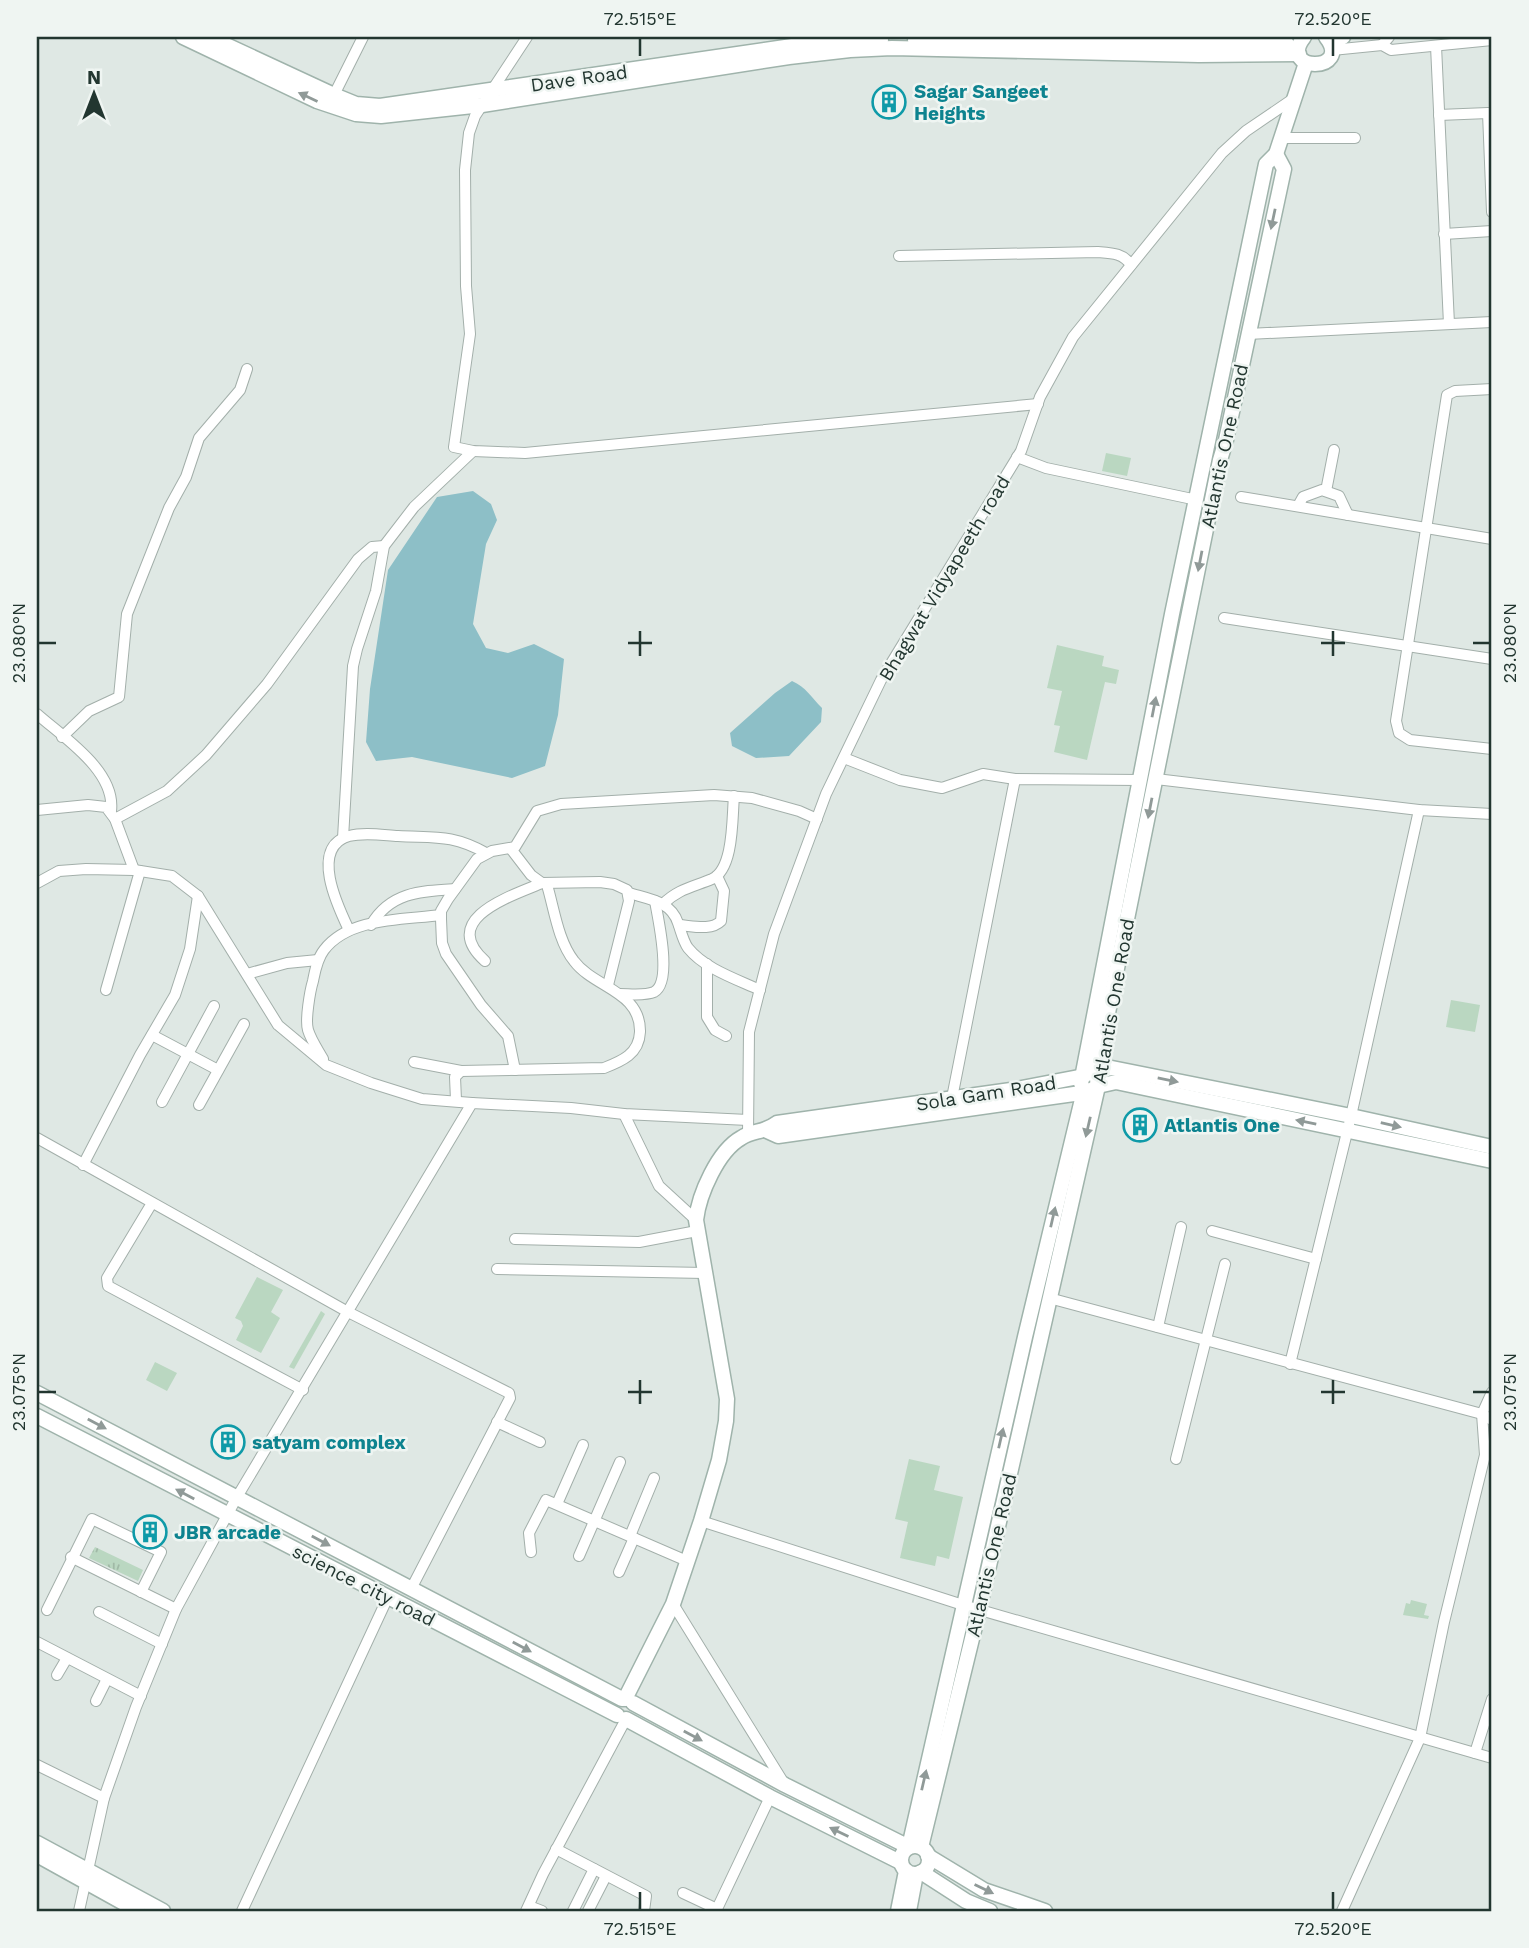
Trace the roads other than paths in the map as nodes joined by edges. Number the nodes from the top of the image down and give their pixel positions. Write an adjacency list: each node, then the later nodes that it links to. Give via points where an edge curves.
1 (183, 37): 14 (street, one-way to 1, via 381,116 356,114 317,101)
2 (209, 37): 12 (street, Dave Road)
3 (363, 37): 12 (street)
4 (527, 37): 11 (street)
5 (991, 38): 10 (street, Dave Road); 11 (street, Dave Road, via 799,45)
6 (1492, 40): 9 (street)
7 (1386, 41): 8 (street); 9 (street, via 1391,50)
8 (1333, 42): 10 (street, via 1323,64 1311,65)
9 (1436, 46): 15 (street)
10 (1302, 49): 13 (street, Atlantis One Road); 14 (street, via 1199,55 850,50)
11 (492, 91): 12 (street, Dave Road, via 380,106 356,104); 14 (street)
12 (334, 95)
13 (1293, 99): 16 (street, Atlantis One Road); 23 (street, Bhagwat Vidyapeeth road, via 1222,153)
14 (482, 105): 31 (street, via 470,133 465,170 470,334 454,447)
15 (1439, 115): 19 (street, via 1488,113); 21 (street)
16 (1281, 138): 17 (street); 18 (street, Atlantis One Road)
17 (1355, 138)
18 (1276, 154): 26 (street, Atlantis One Road, one-way to 26, via 1284,169); 35 (street, Atlantis One Road, via 1266,164)
19 (1492, 212)
20 (1492, 231): 21 (street)
21 (1444, 234): 25 (street)
22 (899, 256): 23 (street, via 1098,251 1114,253)
23 (1132, 265): 29 (street, Bhagwat Vidyapeeth road, via 1073,337)
24 (1492, 322): 25 (street)
25 (1449, 324): 26 (street)
26 (1248, 334): 49 (street, Atlantis One Road, one-way to 49)
27 (247, 369): 45 (street, via 240,390 198,438 127,614 119,697 89,711)
28 (1492, 389): 38 (street, via 1447,395)
29 (1038, 404): 31 (street, via 525,453); 32 (street, Bhagwat Vidyapeeth road)
30 (1334, 450): 33 (street)
31 (473, 451): 40 (street, via 414,507)
32 (1017, 457): 35 (street, via 1046,468); 47 (street, Bhagwat Vidyapeeth road, via 881,680)
33 (1326, 491): 36 (street, via 1312,492); 37 (street, via 1339,496)
34 (1241, 497): 36 (street)
35 (1197, 500): 50 (street, Atlantis One Road, one-way to 35)
36 (1298, 506): 37 (street)
37 (1348, 515): 38 (street)
38 (1426, 528): 39 (street); 42 (street)
39 (1492, 540)
40 (384, 546): 52 (street, via 372,547 358,559 267,684 206,755 166,791); 57 (street, via 354,666)
41 (1224, 618): 42 (street)
42 (1408, 646): 43 (street); 46 (street, via 1396,721 1399,733 1410,740)
43 (1492, 659)
44 (37, 714): 45 (street)
45 (62, 737): 52 (street, via 102,775)
46 (1492, 749)
47 (844, 758): 48 (street, via 900,780 942,788 982,774); 56 (street, Bhagwat Vidyapeeth road)
48 (1015, 779): 50 (street); 95 (street)
49 (1156, 779): 54 (street); 90 (street, Atlantis One Road, one-way to 90)
50 (1140, 780): 90 (street, Atlantis One Road)
51 (734, 796): 56 (street, via 781,805); 58 (street, via 546,807 537,811); 61 (street, via 729,852)
52 (112, 807): 53 (street); 60 (street)
53 (37, 810)
54 (1419, 810): 55 (street); 97 (street)
55 (1492, 814)
56 (817, 819): 78 (street, Bhagwat Vidyapeeth road, via 774,934)
57 (343, 838): 59 (street, via 362,834 445,836); 71 (street, via 331,850 330,874 336,903)
58 (511, 849): 59 (street); 63 (street)
59 (486, 853): 64 (street)
60 (137, 870): 62 (street, via 59,871); 66 (street, via 172,876); 77 (street)
61 (717, 876): 67 (street); 70 (street, via 724,891 718,925)
62 (37, 883)
63 (544, 884): 65 (street, via 600,882); 73 (street, via 480,913 470,931 471,944); 76 (street, via 573,960 586,974)
64 (455, 889): 68 (street); 69 (street, via 405,895 380,911)
65 (629, 893): 67 (street); 76 (street)
66 (198, 896): 75 (street); 82 (street, via 183,973)
67 (659, 902): 70 (street, via 670,908); 79 (street, via 662,982 649,993)
68 (441, 915): 69 (street); 88 (street, via 446,954 508,1037)
69 (371, 925): 71 (street)
70 (679, 925): 74 (street, via 689,949)
71 (349, 930): 72 (street)
72 (318, 960): 75 (street); 86 (street, via 307,1029)
73 (485, 961)
74 (707, 964): 78 (street); 83 (street, via 709,1023)
75 (247, 974): 86 (street, via 278,1025)
76 (608, 985): 79 (street)
77 (106, 990)
78 (760, 990): 98 (street, Bhagwat Vidyapeeth road, via 749,1032)
79 (620, 994): 88 (street, via 639,1021 639,1041 625,1059 604,1068)
80 (214, 1006): 84 (street)
81 (244, 1024): 87 (street)
82 (152, 1035): 84 (street); 102 (street)
83 (726, 1036)
84 (188, 1054): 87 (street); 92 (street)
85 (414, 1062): 89 (street)
86 (326, 1065): 91 (street, via 422,1099)
87 (218, 1070): 94 (street)
88 (515, 1070): 89 (street)
89 (461, 1071): 91 (street, via 455,1077)
90 (1090, 1081): 95 (street, Sola Gam Road); 97 (street, Sola Gam Road, via 1112,1068); 112 (street, Atlantis One Road, one-way to 112); 144 (street, Atlantis One Road, one-way to 90)
91 (456, 1100): 93 (street)
92 (162, 1102)
93 (472, 1103): 96 (street); 113 (street)
94 (199, 1105)
95 (951, 1105): 98 (street, Sola Gam Road, via 778,1136)
96 (624, 1114): 98 (street); 104 (street, via 659,1186)
97 (1349, 1123): 100 (street, Sola Gam Road, one-way to 100); 101 (street, Sola Gam Road); 108 (street)
98 (748, 1127): 104 (street, via 717,1165 703,1191)
99 (37, 1138): 102 (street)
100 (1492, 1147)
101 (1492, 1161)
102 (83, 1164): 103 (street)
103 (152, 1203): 113 (street); 117 (street, via 107,1278 108,1286)
104 (696, 1225): 107 (street, via 639,1242); 111 (street)
105 (1181, 1227): 114 (street)
106 (1212, 1231): 108 (street)
107 (516, 1239)
108 (1316, 1259): 116 (street)
109 (1225, 1264): 115 (street)
110 (497, 1269): 111 (street)
111 (705, 1273): 133 (street, via 727,1410 719,1460)
112 (1049, 1298): 114 (street); 147 (street, Atlantis One Road)
113 (348, 1312): 117 (street); 123 (street, via 509,1393)
114 (1158, 1328): 115 (street)
115 (1206, 1340): 116 (street); 126 (street)
116 (1290, 1364): 120 (street)
117 (303, 1390): 129 (street)
118 (1492, 1392): 120 (street)
119 (37, 1393): 129 (street, one-way to 129)
120 (1482, 1414): 122 (street); 159 (street, via 1485,1454)
121 (37, 1416): 131 (street, science city road, one-way to 121)
122 (1492, 1420)
123 (498, 1422): 124 (street); 140 (street)
124 (540, 1442)
125 (583, 1445): 130 (street)
126 (1176, 1459)
127 (620, 1462): 132 (street)
128 (654, 1478): 134 (street)
129 (237, 1497): 131 (street); 140 (street, one-way to 140)
130 (557, 1504): 132 (street); 135 (street, via 543,1502 529,1533)
131 (227, 1516): 142 (street, science city road); 145 (street)
132 (594, 1520): 134 (street); 136 (street)
133 (701, 1521): 138 (street); 144 (street)
134 (632, 1537): 138 (street); 139 (street)
135 (531, 1552)
136 (579, 1556)
137 (71, 1557): 141 (street); 141 (street, via 92,1519 160,1552); 146 (street)
138 (687, 1561): 143 (street)
139 (619, 1572)
140 (411, 1589): 157 (street, one-way to 157)
141 (141, 1592): 145 (street)
142 (388, 1597): 158 (street, science city road); 180 (street)
143 (673, 1604): 157 (street); 163 (street)
144 (963, 1605): 147 (street); 168 (street, Atlantis One Road, one-way to 144)
145 (176, 1609): 150 (street)
146 (47, 1610)
147 (979, 1610): 159 (street); 168 (street, Atlantis One Road)
148 (99, 1612): 150 (street)
149 (37, 1643): 151 (street)
150 (162, 1644): 154 (street)
151 (67, 1658): 152 (street); 153 (street)
152 (57, 1675)
153 (107, 1679): 154 (street); 156 (street)
154 (141, 1696): 165 (street)
155 (1492, 1699): 160 (street)
156 (96, 1701)
157 (627, 1701): 158 (street, via 615,1706); 163 (street, one-way to 163)
158 (621, 1717): 164 (street, science city road); 167 (street)
159 (1420, 1738): 160 (street); 189 (street)
160 (1475, 1753): 161 (street)
161 (1492, 1758)
162 (37, 1765): 165 (street)
163 (785, 1785): 168 (street)
164 (770, 1797): 171 (street, science city road, one-way to 164); 176 (street)
165 (104, 1798): 173 (street)
166 (37, 1843): 173 (street)
167 (556, 1849): 170 (street); 175 (street)
168 (920, 1850): 171 (street, via 928,1865); 171 (street, via 902,1853); 188 (street, one-way to 188, via 984,1890)
169 (37, 1855): 173 (street)
170 (594, 1869): 172 (street); 182 (street)
171 (911, 1870): 185 (street); 186 (street); 187 (street, science city road)
172 (606, 1875): 183 (street); 184 (street, via 646,1896)
173 (86, 1876): 177 (street); 178 (street); 179 (street)
174 (683, 1893): 176 (street)
175 (528, 1909): 181 (street)
176 (717, 1910)
177 (79, 1911)
178 (138, 1911)
179 (163, 1911)
180 (242, 1911)
181 (542, 1911)
182 (573, 1911)
183 (588, 1911)
184 (644, 1911)
185 (898, 1911)
186 (909, 1911)
187 (990, 1911)
188 (1045, 1911)
189 (1342, 1911)

